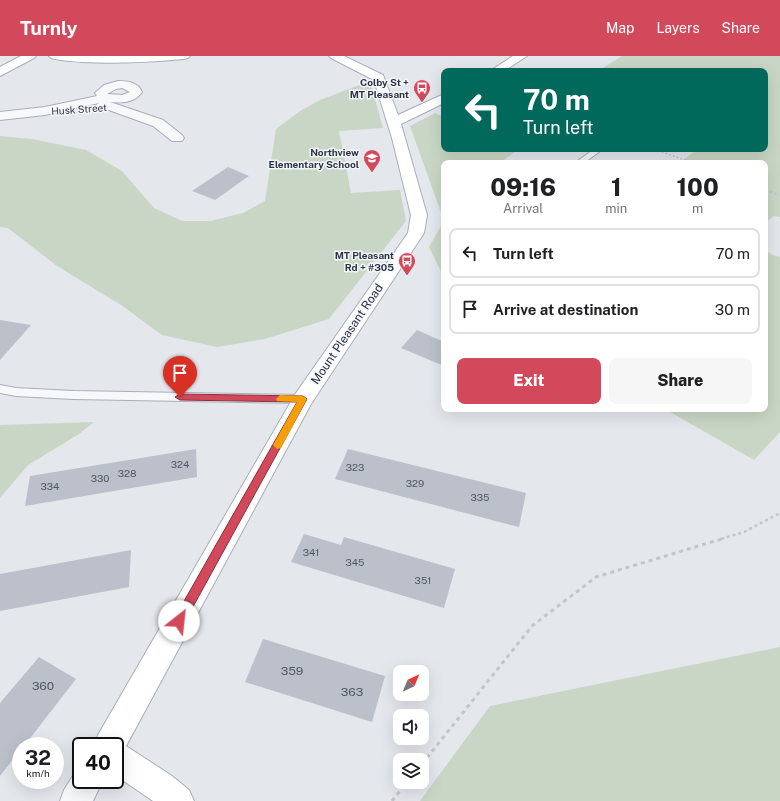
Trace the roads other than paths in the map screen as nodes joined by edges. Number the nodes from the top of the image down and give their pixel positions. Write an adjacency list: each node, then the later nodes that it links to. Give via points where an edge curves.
1 (30, 56): 7 (street)
2 (55, 56): 3 (street, via 123,60)
3 (184, 56)
4 (335, 56): 12 (street, Mount Pleasant Road, via 379,78)
5 (521, 56): 6 (street)
6 (501, 68)
7 (0, 72)
8 (104, 98): 10 (street)
9 (441, 99): 12 (street)
10 (44, 111): 11 (street); 13 (street, Husk Street, via 108,105 158,124)
11 (0, 116)
12 (394, 122): 17 (street, Mount Pleasant Road, via 419,215 416,233)
13 (178, 138)
14 (594, 152): 15 (lane)
15 (583, 160)
16 (0, 389): 17 (lane, via 73,395)
17 (303, 399): 18 (street, Mount Pleasant Road)
18 (114, 737)
19 (124, 763): 22 (street)
20 (82, 789): 21 (street)
21 (75, 801)
22 (178, 801)

